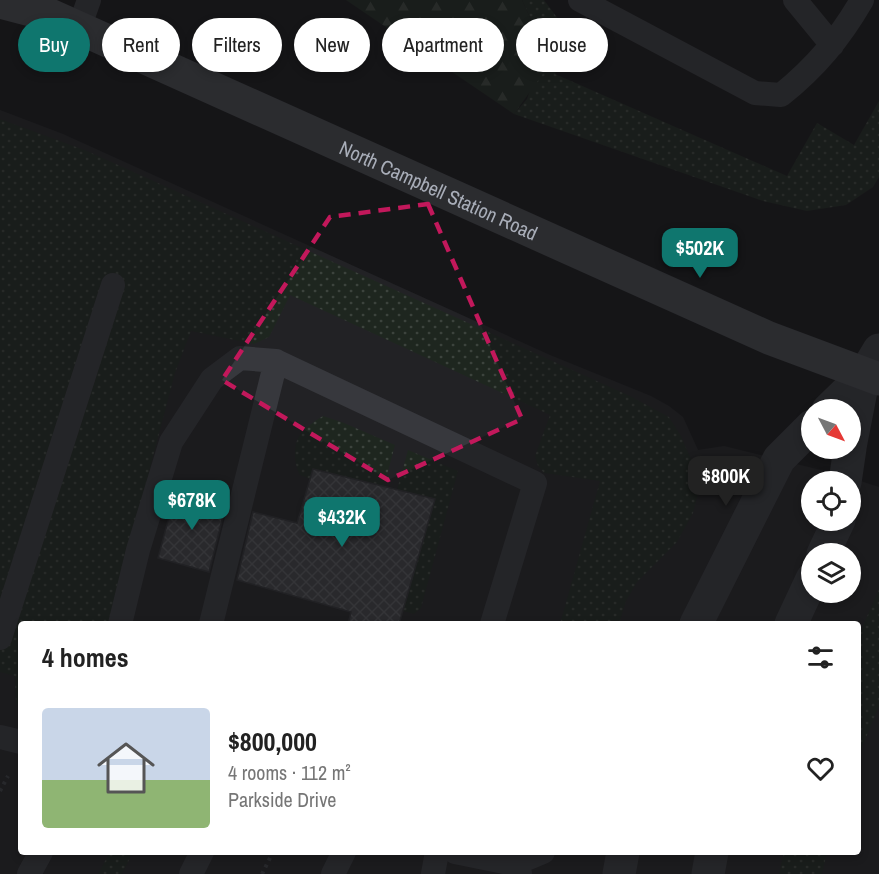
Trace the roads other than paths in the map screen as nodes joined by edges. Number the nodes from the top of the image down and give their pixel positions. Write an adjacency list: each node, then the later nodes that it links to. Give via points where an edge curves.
1 (580, 0): 6 (lane, via 755,93 781,95 804,77)
2 (795, 0): 6 (lane)
3 (862, 0): 6 (lane)
4 (0, 2): 5 (main road, North Campbell Station Road, via 50,15)
5 (84, 14): 9 (main road, North Campbell Station Road, via 748,329)
6 (832, 45)
7 (113, 285): 13 (lane)
8 (276, 362): 15 (lane, via 240,358 212,379 171,442); 16 (lane); 17 (lane, via 535,483)
9 (874, 368): 10 (street); 11 (street)
10 (840, 399)
11 (861, 411)
12 (801, 437): 18 (street, via 779,459)
13 (5, 603): 20 (lane)
14 (801, 603): 19 (street)
15 (121, 621)
16 (212, 621)
17 (493, 621)
18 (698, 621)
19 (792, 621)
20 (0, 638)
21 (0, 737): 22 (lane)
22 (18, 741)
23 (38, 855): 32 (lane)
24 (200, 855): 33 (lane)
25 (342, 855): 34 (lane)
26 (436, 855): 35 (lane)
27 (466, 855): 31 (lane)
28 (538, 855): 31 (lane)
29 (622, 855): 36 (street)
30 (711, 855): 37 (street)
31 (517, 869)
32 (29, 874)
33 (191, 874)
34 (333, 874)
35 (433, 874)
36 (619, 874)
37 (708, 874)

